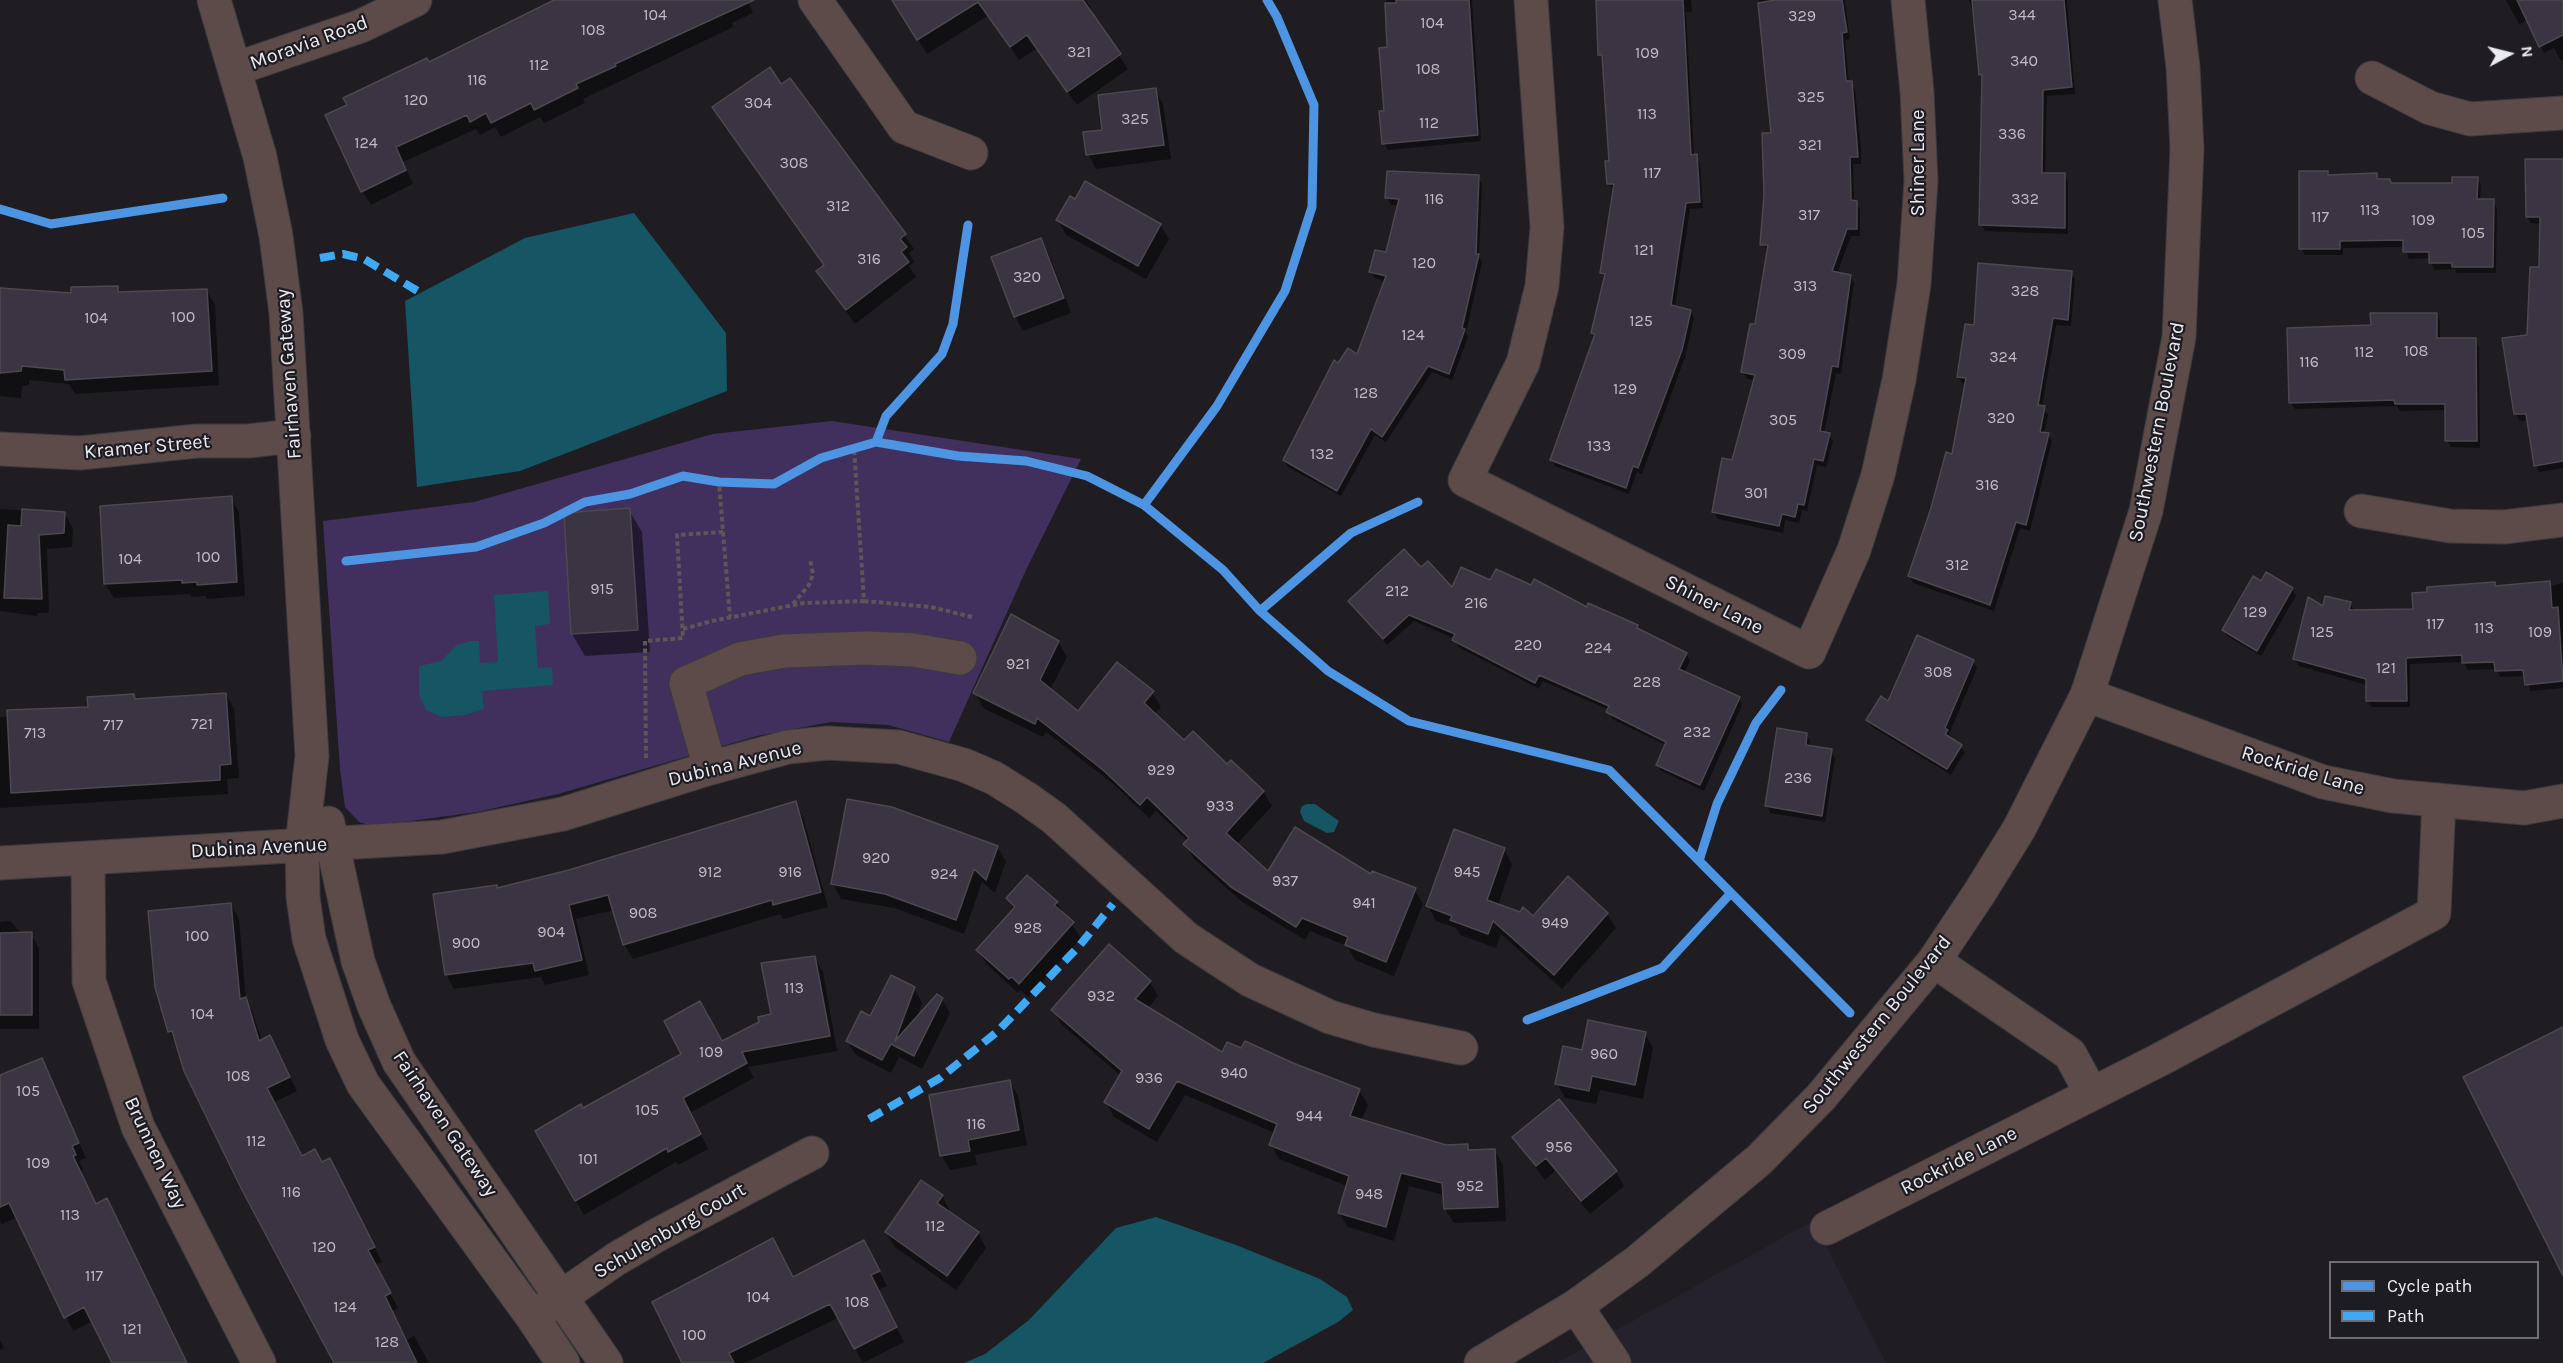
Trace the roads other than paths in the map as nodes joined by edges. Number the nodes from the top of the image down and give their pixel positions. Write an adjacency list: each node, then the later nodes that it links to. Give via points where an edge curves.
1 (214, 0): 7 (street, Fairhaven Gateway)
2 (415, 0): 7 (street, Moravia Road, via 361,26)
3 (815, 0): 10 (street, via 904,127)
4 (1531, 0): 5 (street, Shiner Lane, via 1547,227 1542,286 1523,363 1465,480 1809,652 1854,550 1878,475 1899,380 1914,284 1921,181)
5 (1908, 0)
6 (2175, 0): 16 (street, Southwestern Boulevard, via 2187,149 2179,337 2146,511)
7 (235, 69): 11 (street, Fairhaven Gateway, via 260,157 276,236 286,313)
8 (2372, 78): 9 (street, via 2430,108 2470,119)
9 (2563, 113)
10 (971, 153)
11 (294, 436): 12 (street, Kramer Street, via 80,453); 20 (street, Fairhaven Gateway)
12 (0, 448)
13 (2361, 511): 14 (street, via 2450,526 2504,527)
14 (2563, 520)
15 (960, 658): 17 (street, via 866,648 784,651 740,659 686,683)
16 (2087, 695): 18 (street, Rockride Lane, via 2323,782 2392,796); 23 (street, Southwestern Boulevard, via 2019,829)
17 (710, 768): 20 (street, Dubina Avenue, via 522,824 442,837); 24 (street, Dubina Avenue, via 788,747 828,743 899,747 964,765 994,778 1054,818 1186,938 1250,980 1330,1017)
18 (2439, 800): 19 (street, Rockride Lane, via 2524,808); 25 (street, Rockride Lane, via 2434,914)
19 (2563, 801)
20 (317, 844): 21 (street, Dubina Avenue); 28 (street, Fairhaven Gateway, via 374,1006 399,1062); 30 (street, Fairhaven Gateway, via 303,897 309,939 342,1040 363,1084)
21 (88, 858): 22 (street, Dubina Avenue); 31 (street, Brunnen Way, via 88,981 138,1127)
22 (0, 863)
23 (1934, 961): 25 (street, via 2070,1054); 29 (street, Southwestern Boulevard, via 1821,1097 1759,1160 1677,1230)
24 (1461, 1048)
25 (2091, 1093): 27 (street, Rockride Lane)
26 (812, 1153): 28 (street, Schulenburg Court, via 658,1234)
27 (1827, 1228)
28 (562, 1296): 30 (street, Schulenburg Court); 33 (street, Fairhaven Gateway)
29 (1576, 1306): 34 (street, Southwestern Boulevard); 35 (street)
30 (534, 1318): 32 (street, Fairhaven Gateway)
31 (259, 1363)
32 (562, 1363)
33 (606, 1363)
34 (1481, 1363)
35 (1614, 1363)

